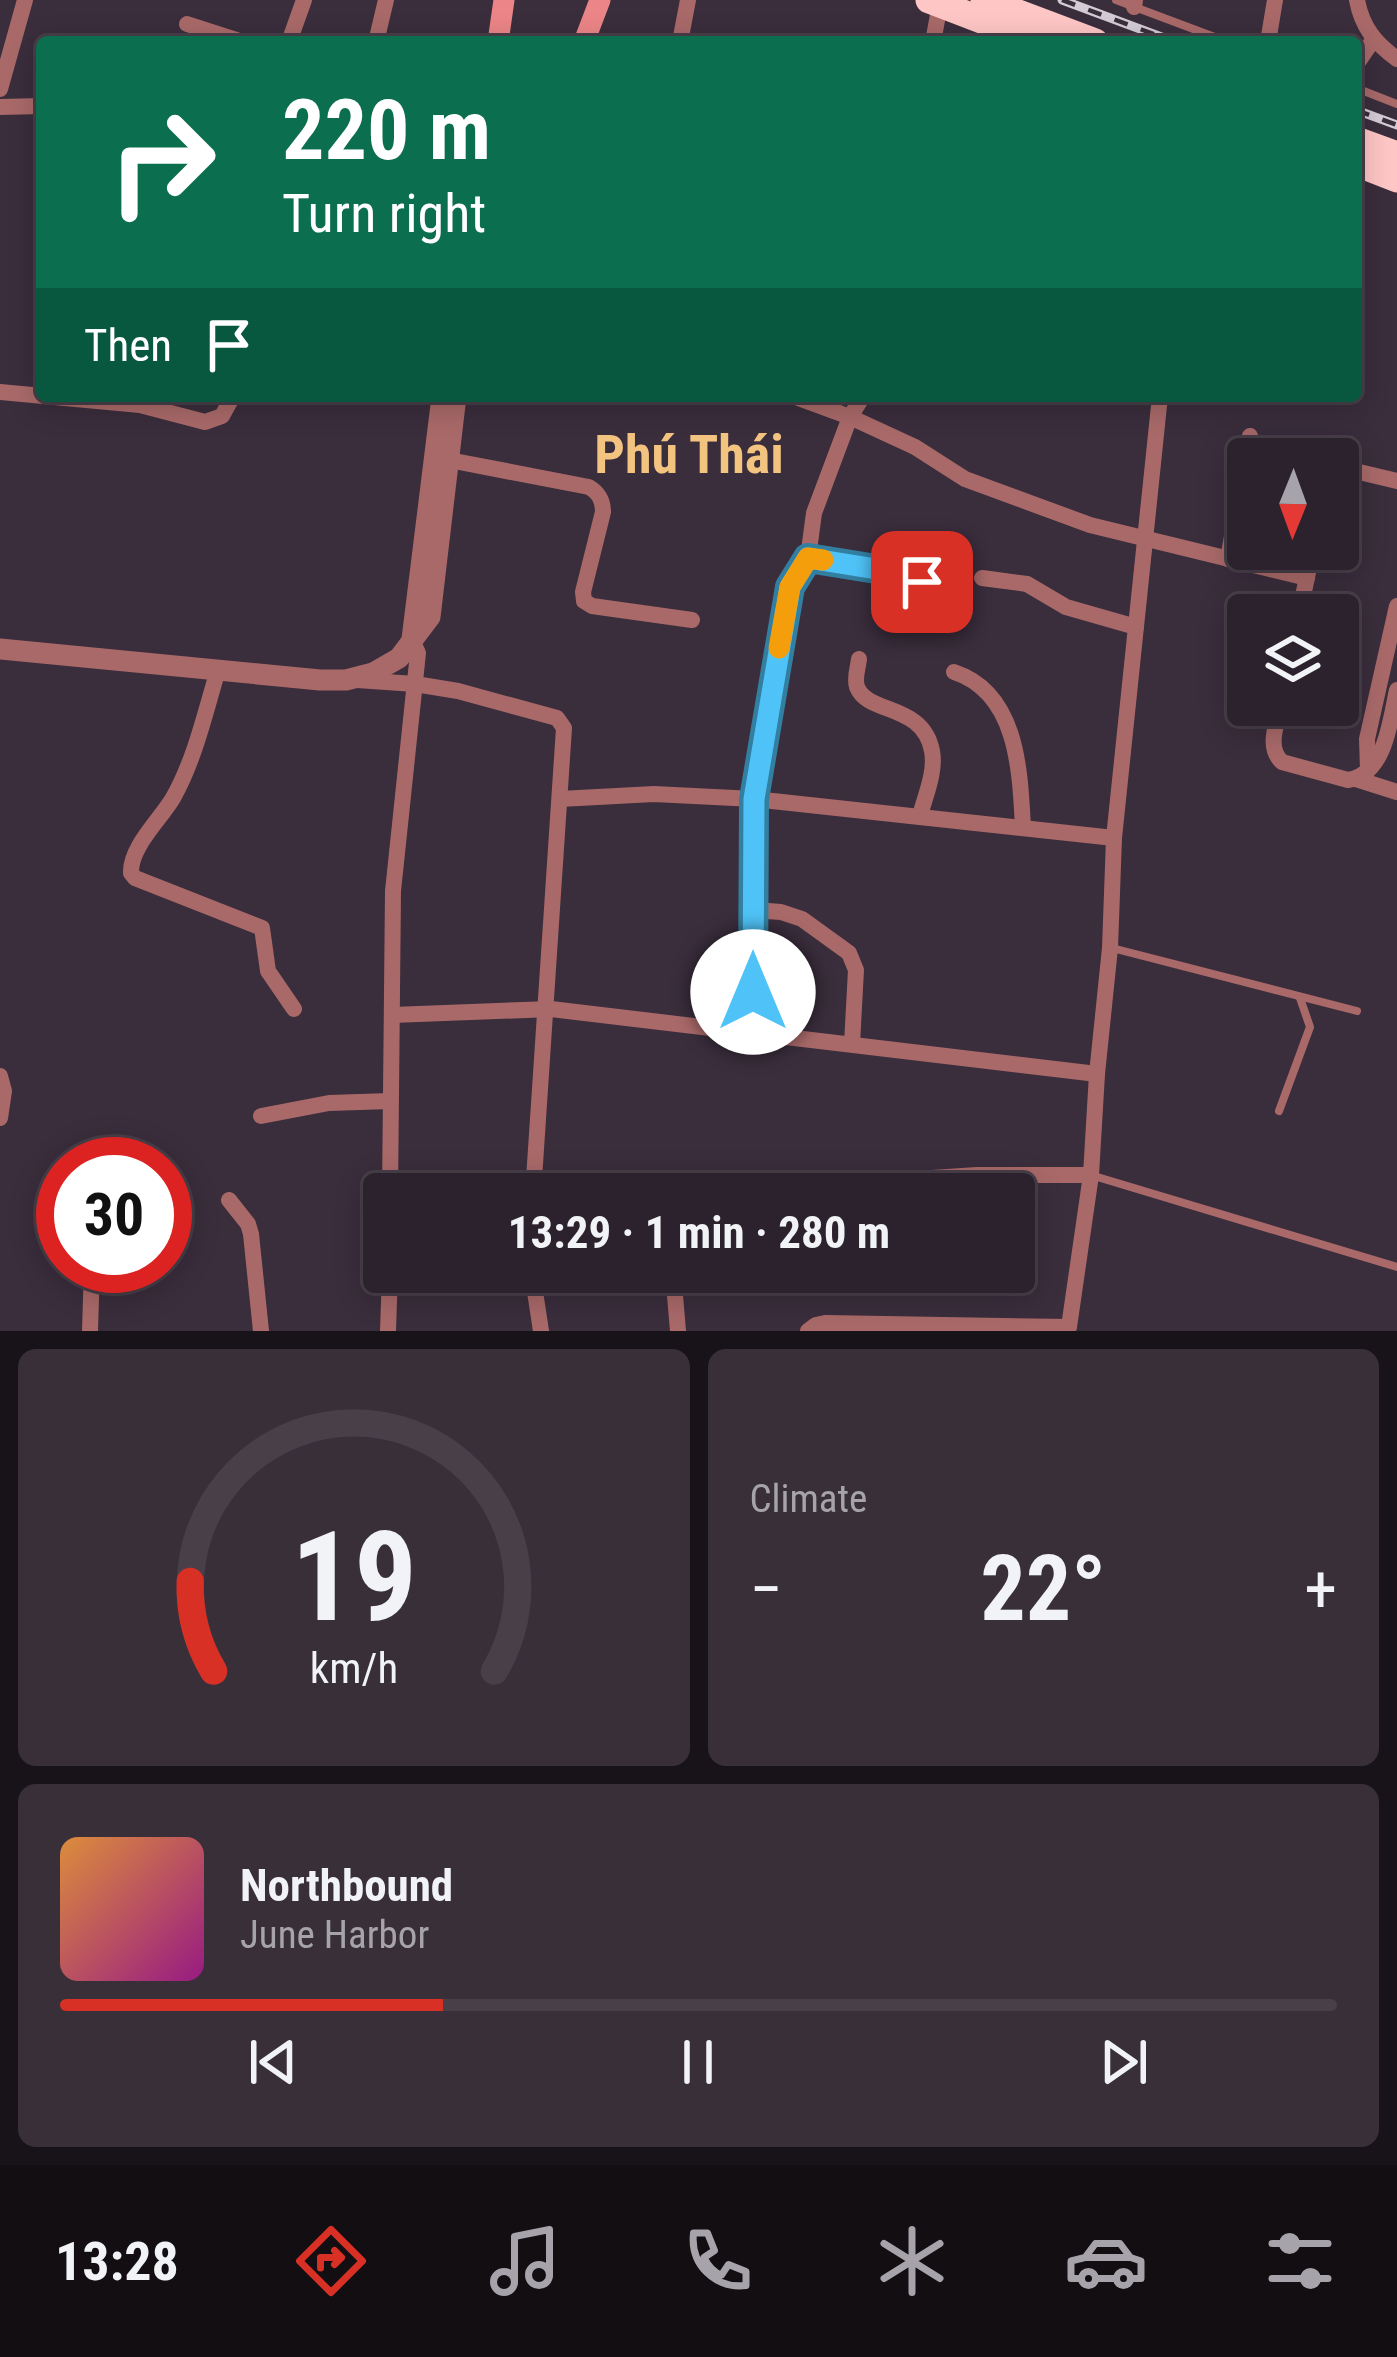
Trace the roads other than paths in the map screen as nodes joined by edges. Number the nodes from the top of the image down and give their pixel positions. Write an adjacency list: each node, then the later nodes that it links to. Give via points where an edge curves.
1 (25, 0): 28 (street)
2 (304, 0): 15 (street)
3 (386, 0): 16 (street)
4 (504, 0): 17 (main road)
5 (601, 0): 18 (main road)
6 (688, 0): 19 (street)
7 (983, 0): 22 (highway)
8 (1116, 0): 12 (lane)
9 (1275, 0): 24 (street)
10 (1357, 0): 25 (street)
11 (934, 2): 20 (street); 21 (highway)
12 (1135, 3): 23 (lane)
13 (187, 24): 14 (street)
14 (224, 36)
15 (291, 36)
16 (377, 36)
17 (499, 36)
18 (586, 36)
19 (681, 36)
20 (933, 36)
21 (1023, 36)
22 (1079, 36)
23 (1214, 36)
24 (1269, 36)
25 (1373, 40): 26 (street); 27 (street)
26 (1362, 56)
27 (1397, 59)
28 (0, 89)
29 (1362, 90): 30 (lane)
30 (1397, 104)
31 (36, 106): 32 (street)
32 (0, 107)
33 (1362, 142): 34 (highway)
34 (1397, 155)
35 (1362, 165): 36 (highway)
36 (1397, 179)
37 (0, 392): 38 (street)
38 (36, 396)
39 (100, 402): 40 (street, via 206,422)
40 (230, 402)
41 (441, 402): 62 (street)
42 (455, 402): 47 (street)
43 (809, 402): 46 (street)
44 (859, 402): 46 (street)
45 (1159, 402): 50 (street)
46 (850, 417): 50 (street, via 965,479); 51 (street, via 814,513)
47 (449, 460): 60 (street, via 596,491 603,512 584,602); 62 (street, via 430,617)
48 (1359, 473): 49 (street)
49 (1397, 481)
50 (1144, 538): 52 (street); 61 (street)
51 (808, 558): 57 (street, via 901,573); 74 (street, via 790,587)
52 (1227, 559)
53 (1274, 570): 56 (street)
54 (1309, 570): 56 (street)
55 (982, 578): 61 (street, via 1028,584 1066,607)
56 (1307, 578): 58 (street)
57 (929, 588)
58 (1304, 594)
59 (1397, 606): 71 (street)
60 (692, 620)
61 (1136, 627): 77 (street)
62 (412, 640): 67 (street, via 400,658); 68 (street)
63 (0, 649): 65 (street)
64 (860, 659): 75 (street, via 859,691 927,735 933,766)
65 (218, 670): 67 (street); 81 (street, via 183,779 131,860 131,873 262,928 268,971)
66 (954, 672): 76 (street, via 979,683 1005,718)
67 (346, 680): 68 (street)
68 (415, 684): 73 (street, via 556,718 564,728); 84 (street, via 393,891)
69 (1397, 690): 71 (street, via 1378,760)
70 (1276, 726): 71 (street, via 1282,762 1348,780)
71 (1362, 774): 72 (street)
72 (1397, 792)
73 (560, 799): 74 (street); 82 (street)
74 (754, 799): 75 (street); 78 (street)
75 (920, 816): 76 (street)
76 (1023, 828): 77 (street)
77 (1114, 838): 79 (street)
78 (753, 910): 85 (street); 86 (street, via 802,919 849,953 856,970)
79 (1110, 947): 80 (lane); 87 (street)
80 (1299, 997): 83 (lane); 90 (lane, via 1310,1027)
81 (294, 1009)
82 (545, 1010): 84 (street); 85 (street); 94 (street)
83 (1357, 1012)
84 (392, 1015): 89 (street)
85 (753, 1033): 86 (street)
86 (852, 1044): 87 (street)
87 (1097, 1074): 96 (street)
88 (0, 1076): 92 (street)
89 (390, 1101): 91 (street); 93 (street)
90 (1279, 1111)
91 (261, 1116)
92 (0, 1118)
93 (390, 1173)
94 (534, 1173)
95 (1035, 1175): 96 (street)
96 (1091, 1175): 98 (lane); 103 (street)
97 (229, 1200): 105 (street, via 251,1234)
98 (1397, 1267)
99 (91, 1293): 104 (street)
100 (389, 1293): 106 (street)
101 (535, 1293): 107 (street)
102 (675, 1293): 108 (street)
103 (1069, 1329): 109 (street, via 825,1323)
104 (90, 1331)
105 (262, 1331)
106 (388, 1331)
107 (541, 1331)
108 (678, 1331)
109 (808, 1331)

